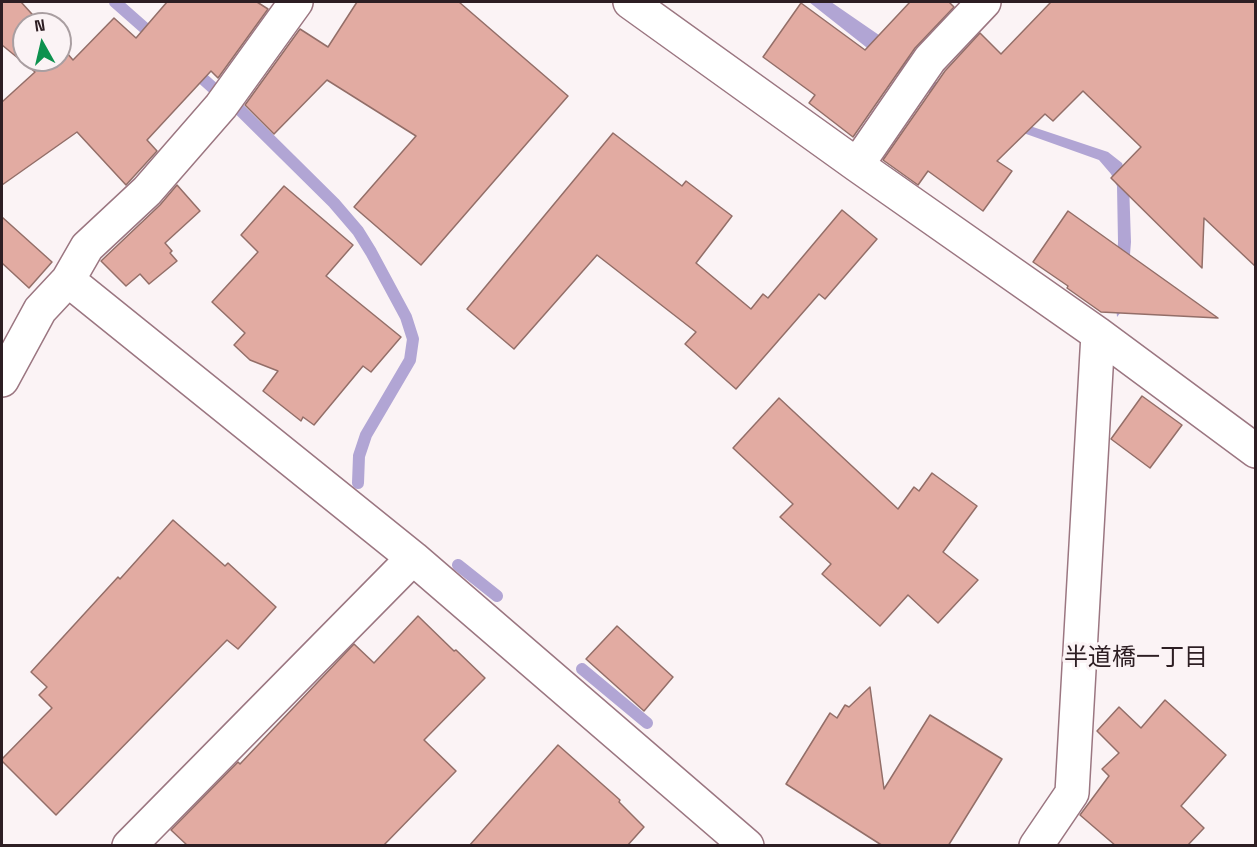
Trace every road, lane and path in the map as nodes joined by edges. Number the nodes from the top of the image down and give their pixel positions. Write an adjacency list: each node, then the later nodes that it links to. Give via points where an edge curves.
1 (296, 2): 5 (street, via 221,106 147,191 87,247)
2 (630, 2): 4 (street)
3 (984, 2): 4 (street, via 930,59)
4 (857, 165): 6 (street)
5 (68, 280): 7 (street, via 40,310); 9 (street)
6 (1098, 334): 8 (street); 12 (street, via 1072,793)
7 (2, 380)
8 (1256, 451)
9 (413, 558): 10 (street); 11 (street)
10 (129, 846)
11 (747, 846)
12 (1036, 846)

